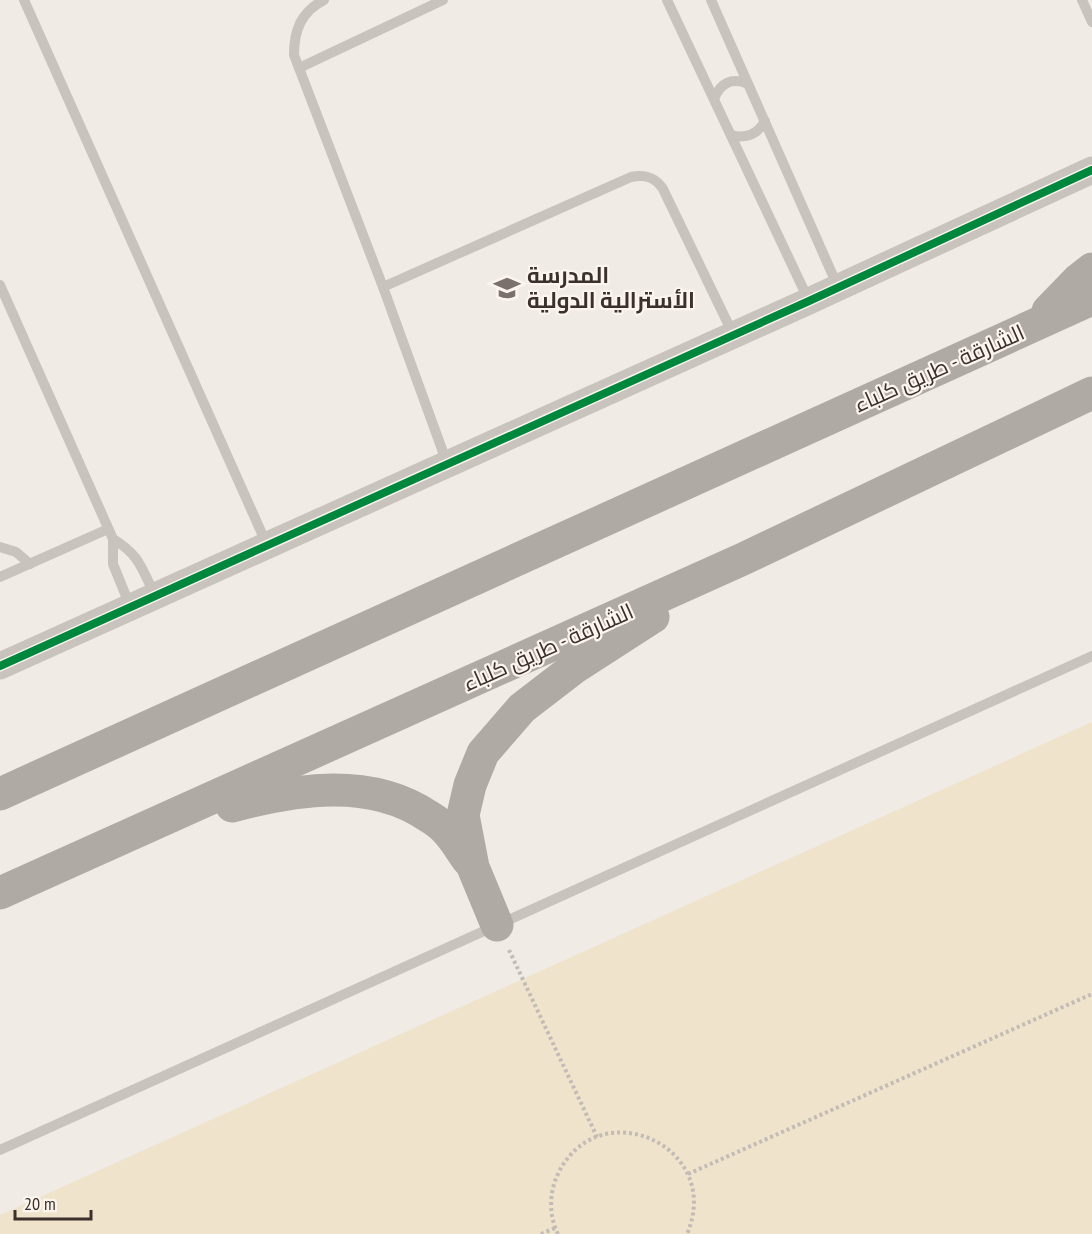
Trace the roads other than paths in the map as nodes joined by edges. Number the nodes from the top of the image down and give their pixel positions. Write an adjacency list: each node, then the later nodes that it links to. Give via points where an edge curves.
1 (24, 0): 25 (lane)
2 (324, 0): 8 (lane, via 314,5 297,27 294,55)
3 (443, 0): 8 (lane)
4 (668, 0): 10 (lane)
5 (711, 0): 9 (lane)
6 (1082, 0): 7 (lane)
7 (1092, 22)
8 (299, 68): 16 (lane)
9 (748, 84): 10 (lane, via 740,80 723,84); 11 (lane)
10 (714, 99): 12 (lane)
11 (765, 122): 12 (lane, via 755,134 739,138); 17 (lane)
12 (731, 135): 19 (lane)
13 (1092, 170): 17 (street)
14 (1092, 269): 20 (highway)
15 (0, 285): 24 (lane)
16 (383, 287): 21 (lane, via 640,175 650,177 663,189); 23 (lane)
17 (838, 287): 19 (street)
18 (1092, 299): 20 (highway, الشارقة - طريق كلباء)
19 (809, 301): 21 (street)
20 (1034, 325): 34 (highway, الشارقة - طريق كلباء)
21 (734, 335): 23 (street)
22 (1092, 393): 27 (highway, الشارقة - طريق كلباء)
23 (447, 463): 25 (street)
24 (111, 534): 28 (lane); 30 (lane, via 134,554); 31 (lane, via 113,564)
25 (267, 545): 30 (street)
26 (0, 547): 28 (lane, via 15,552)
27 (743, 559): 35 (highway, الشارقة - طريق كلباء); 36 (highway, via 574,668 522,708 483,753 470,785 463,815)
28 (30, 564): 29 (lane)
29 (0, 577)
30 (155, 595): 31 (street)
31 (130, 607): 33 (street)
32 (1092, 656): 38 (lane)
33 (0, 666)
34 (0, 794)
35 (140, 831): 36 (highway, via 267,796 326,789 385,794 443,826); 37 (highway, الشارقة - طريق كلباء)
36 (473, 867): 38 (highway)
37 (0, 893)
38 (497, 925): 39 (lane)
39 (0, 1149)

